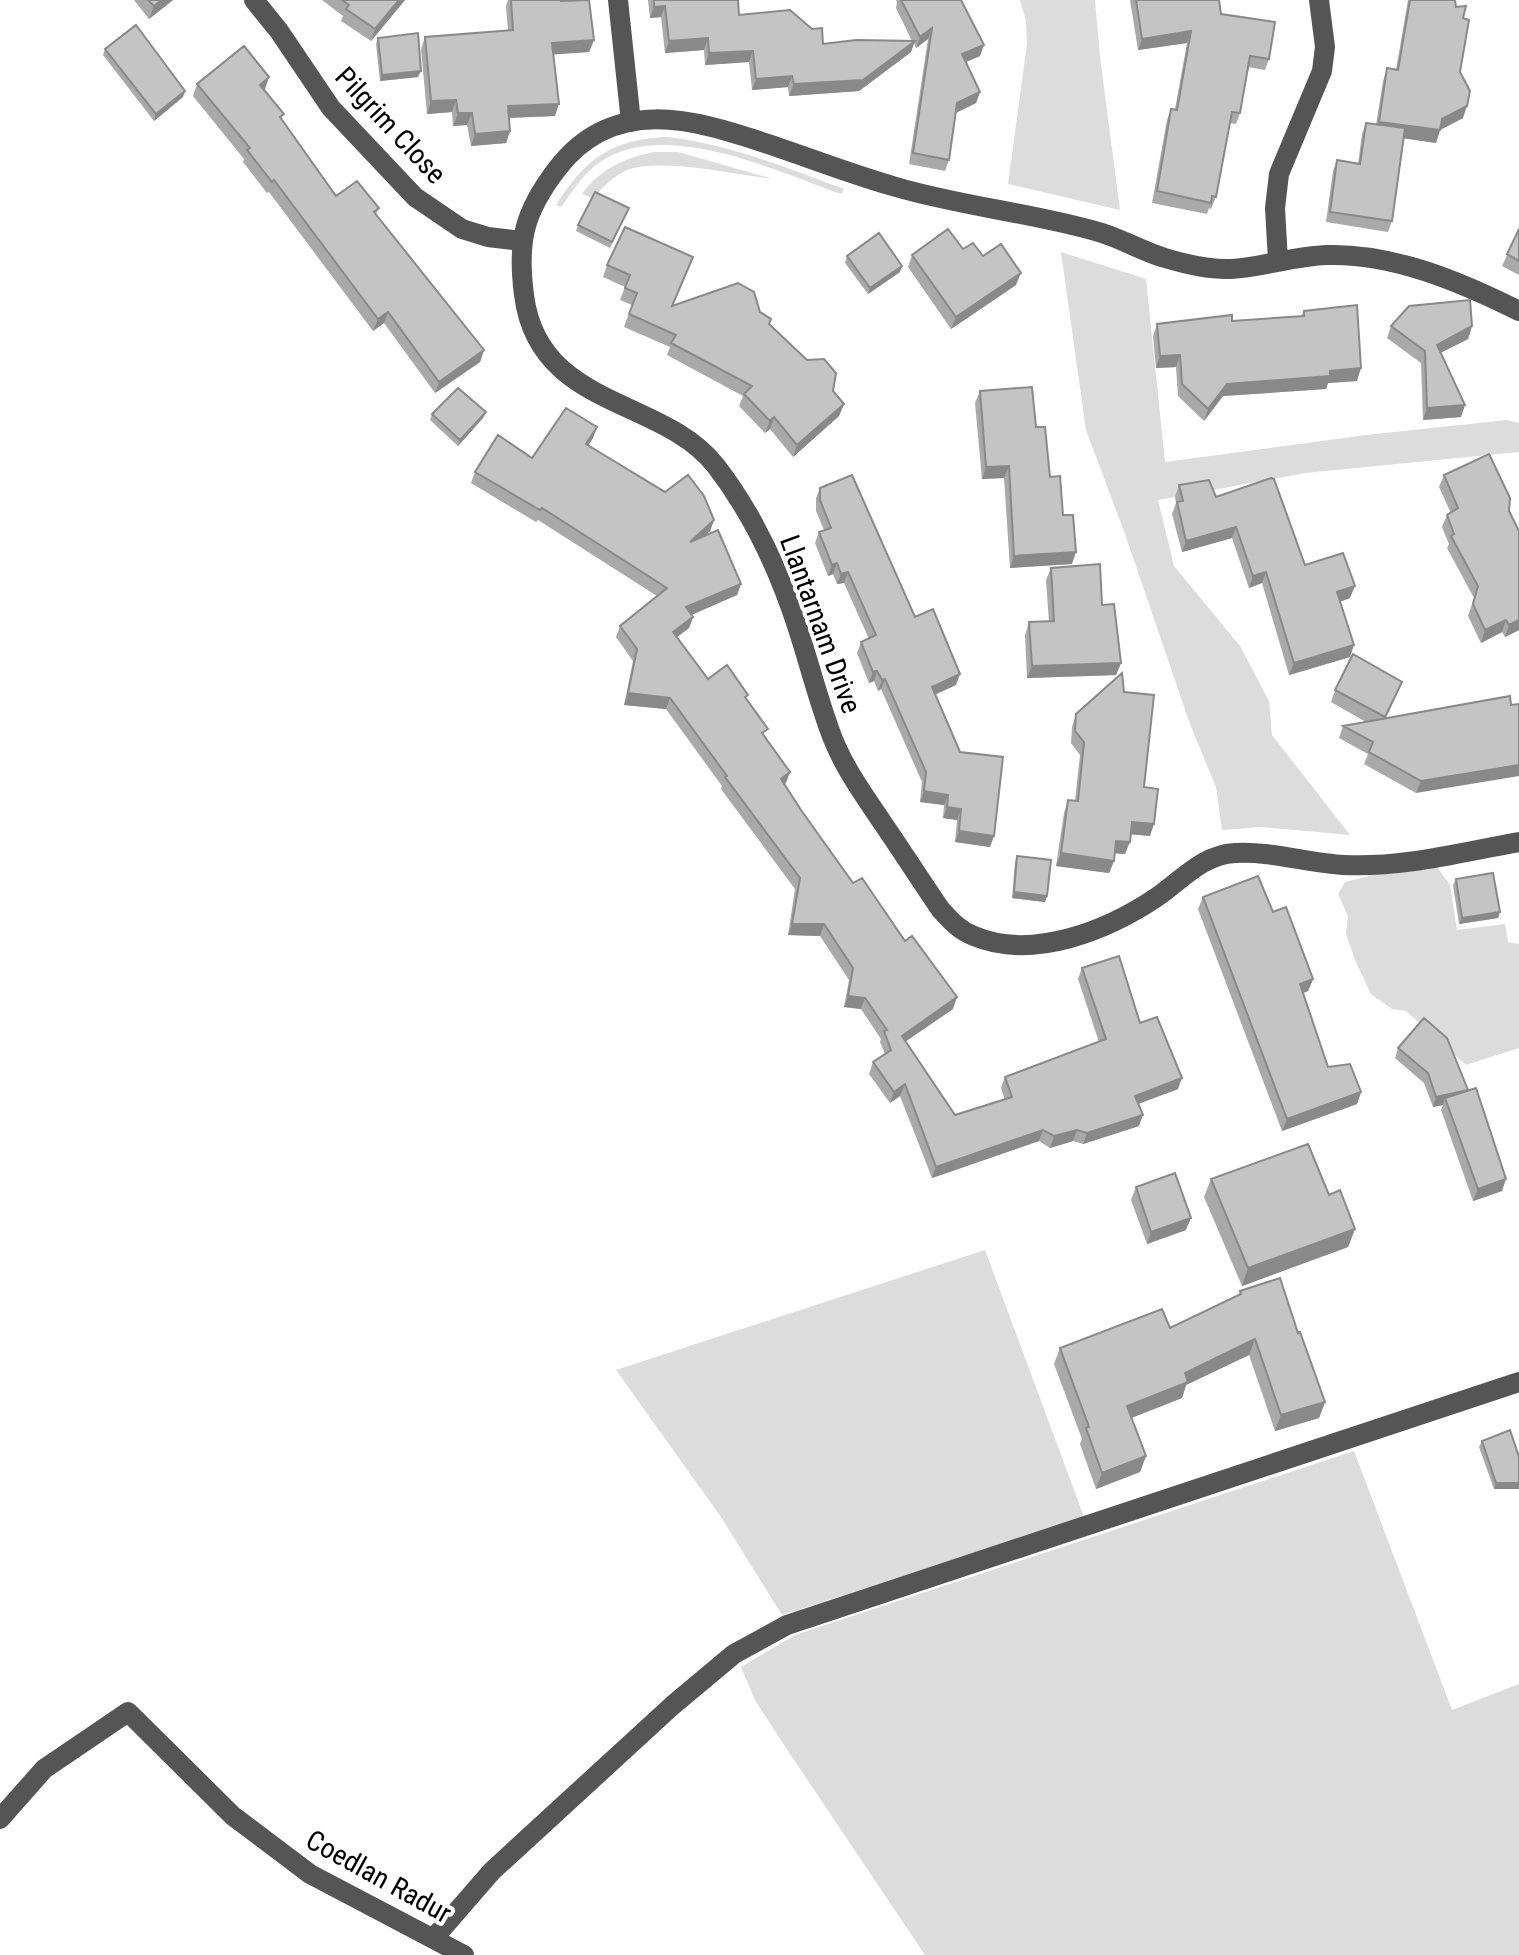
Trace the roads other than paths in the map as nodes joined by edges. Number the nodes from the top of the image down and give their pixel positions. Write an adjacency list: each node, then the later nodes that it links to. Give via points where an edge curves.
1 (254, 0): 5 (street, Pilgrim Close, via 331,108 415,197 462,229)
2 (618, 0): 4 (street)
3 (1319, 0): 6 (street, via 1325,47 1322,71 1279,174)
4 (631, 122): 5 (street, Llantarnam Drive, via 584,141 565,158 526,219); 6 (street, Llantarnam Drive, via 694,121 897,188 1106,234 1163,258 1232,269)
5 (522, 241): 8 (street, Llantarnam Drive, via 525,302 546,351 592,391 676,433 718,468 784,587 834,743 849,773 958,928 1008,944 1077,936 1119,920 1211,858 1235,853 1380,865)
6 (1278, 261): 7 (street, Llantarnam Drive, via 1351,255 1428,272)
7 (1519, 311)
8 (1519, 842)
9 (1519, 1382): 11 (street, via 787,1625 734,1654 673,1705 492,1871)
10 (0, 1819): 11 (street, Coedlan Radur, via 44,1769 128,1712 233,1816 310,1874)
11 (433, 1939): 12 (street, Coedlan Radur)
12 (464, 1955)

